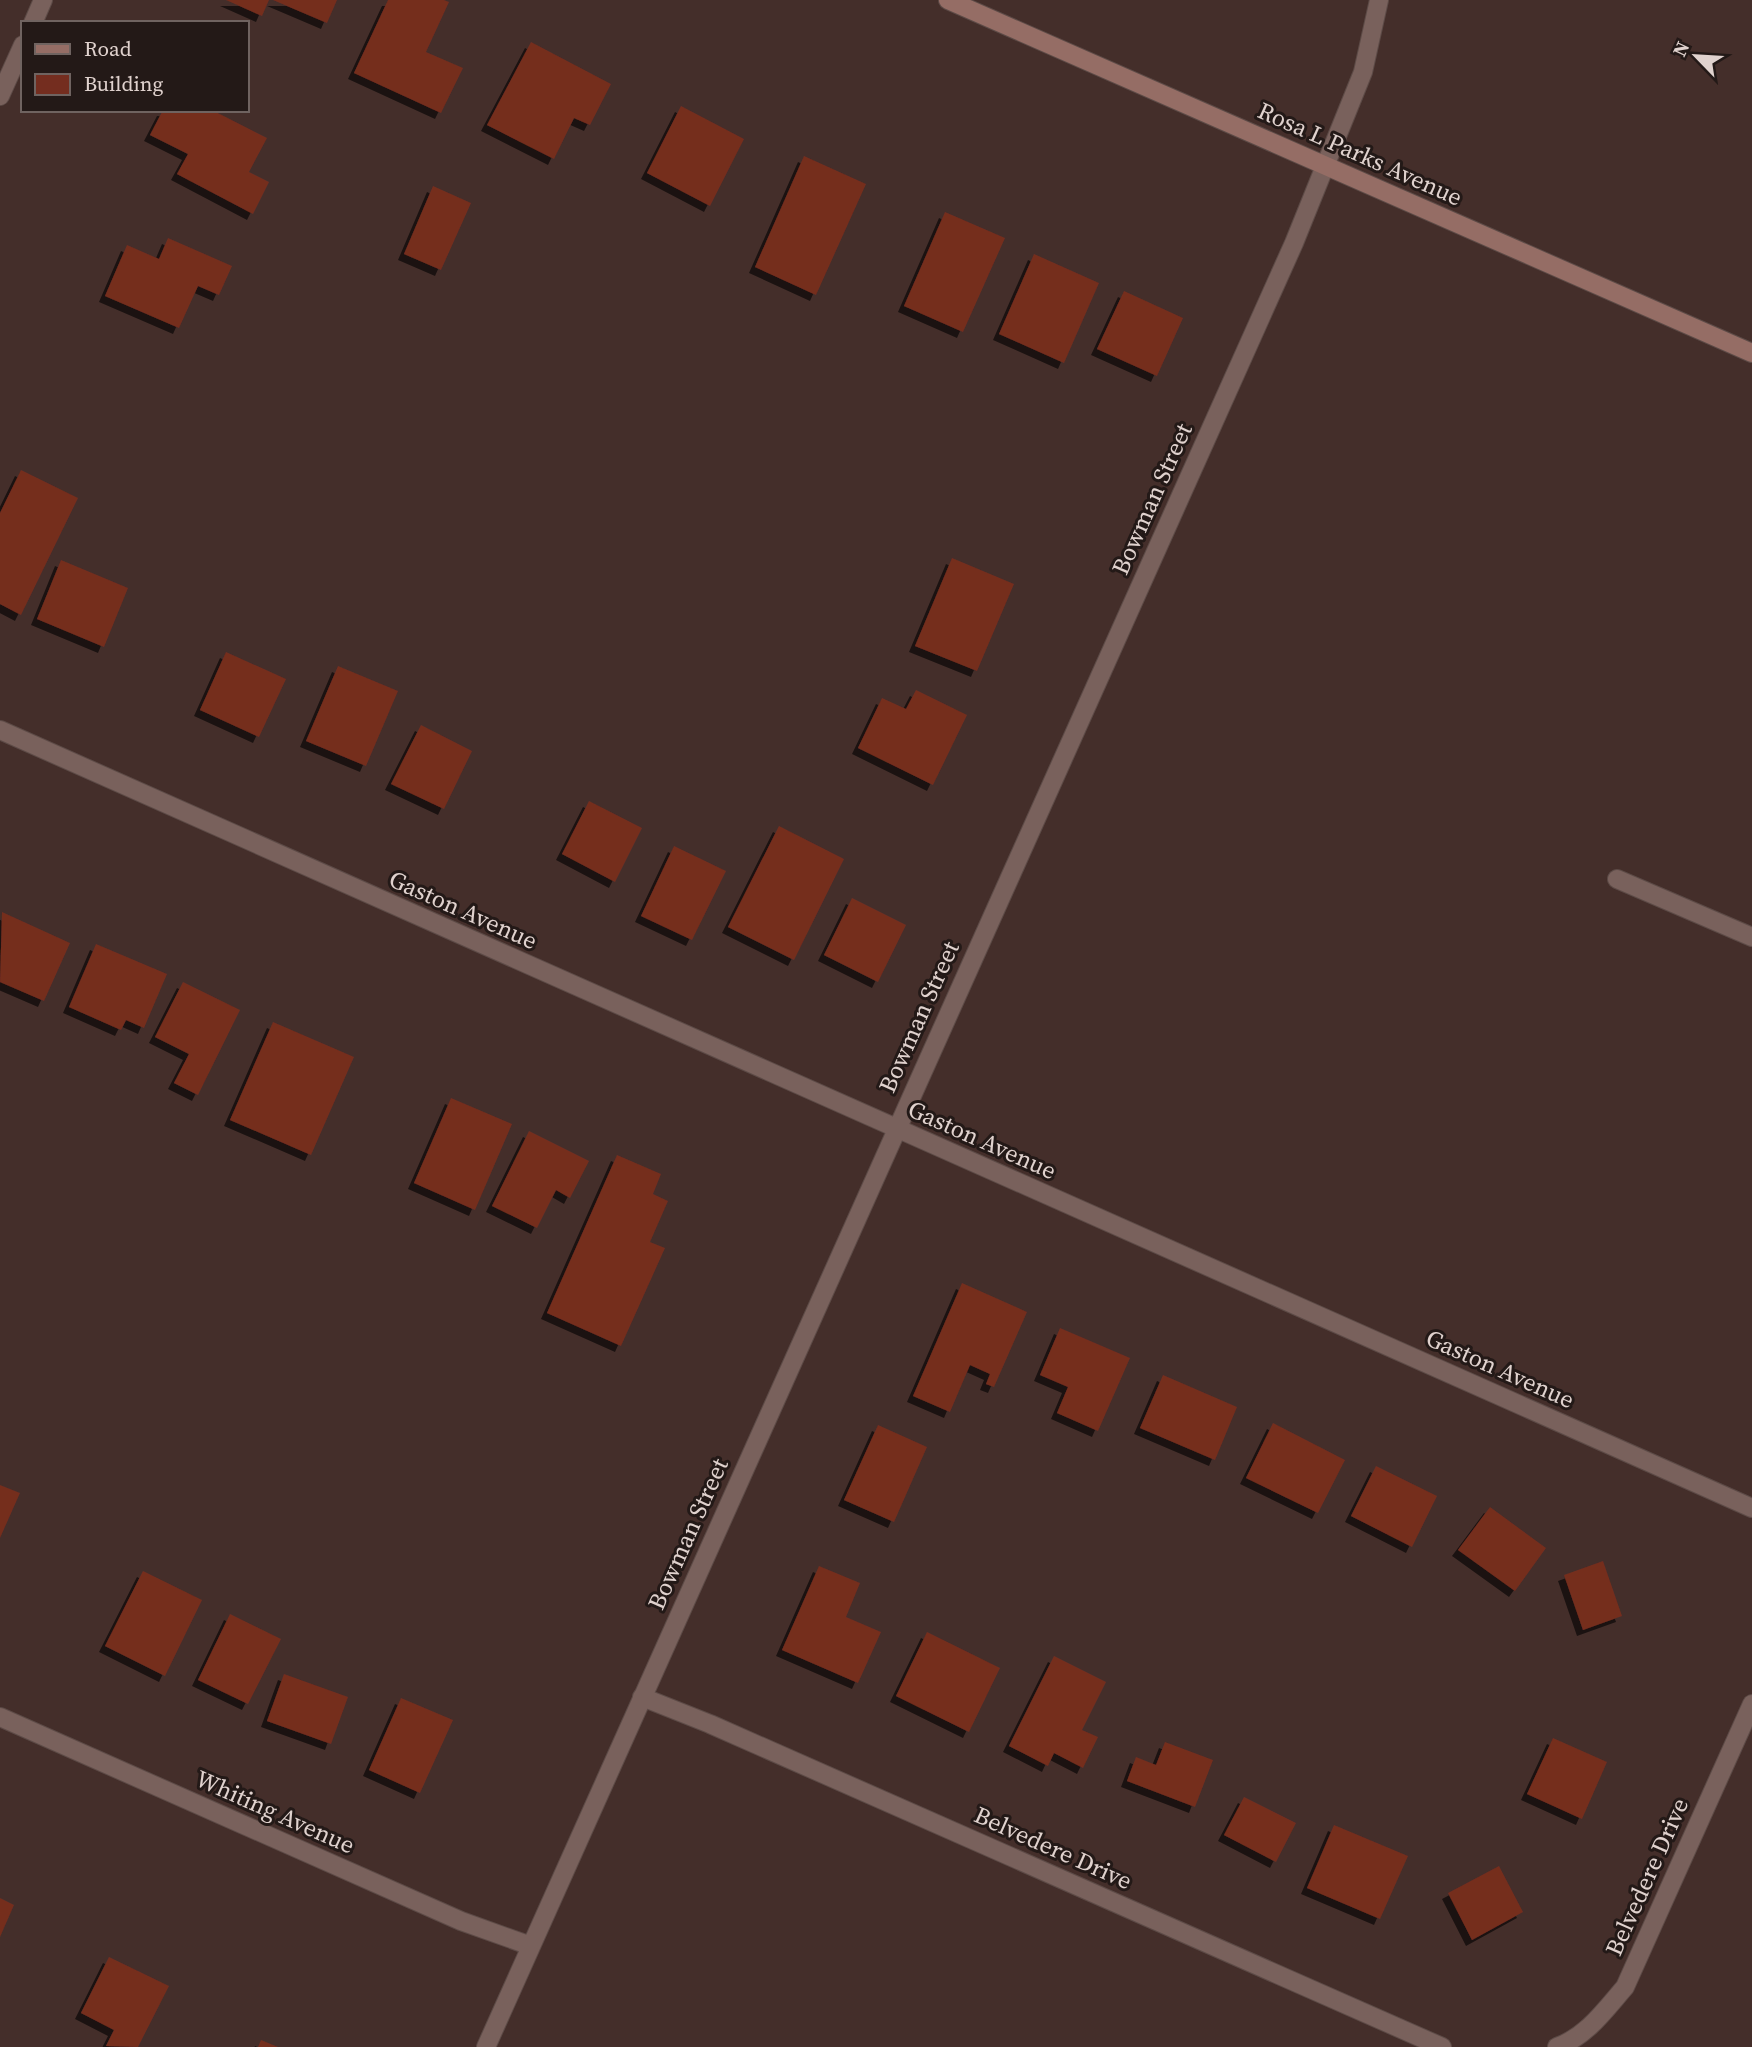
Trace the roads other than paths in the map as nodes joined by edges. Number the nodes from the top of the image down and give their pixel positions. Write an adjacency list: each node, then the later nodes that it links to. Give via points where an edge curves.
1 (43, 0): 4 (street)
2 (948, 0): 7 (street, Rosa L Parks Avenue)
3 (1379, 0): 7 (street, Bowman Street, via 1363,72)
4 (34, 21)
5 (21, 49): 6 (street)
6 (0, 96)
7 (1325, 165): 8 (street, Rosa L Parks Avenue); 12 (street, Bowman Street)
8 (1752, 353)
9 (0, 730): 12 (street, Gaston Avenue)
10 (1617, 879): 11 (street)
11 (1752, 937)
12 (896, 1129): 13 (street, Gaston Avenue); 14 (street, Bowman Street)
13 (1752, 1508)
14 (642, 1697): 17 (street, Bowman Street); 19 (street, Belvedere Drive)
15 (1752, 1704): 20 (street, Belvedere Drive, via 1625,1987 1593,2025)
16 (0, 1717): 17 (street, Whiting Avenue, via 461,1921)
17 (531, 1946): 18 (street, Bowman Street)
18 (486, 2047)
19 (1442, 2047)
20 (1557, 2047)

